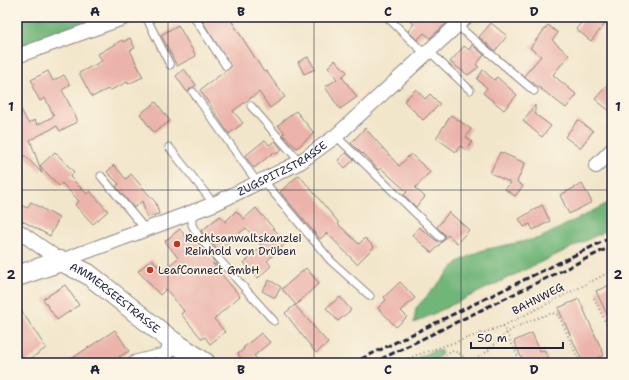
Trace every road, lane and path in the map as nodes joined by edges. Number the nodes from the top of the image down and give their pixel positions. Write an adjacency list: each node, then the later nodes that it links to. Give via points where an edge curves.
1 (126, 17): 7 (street)
2 (146, 17): 8 (lane)
3 (194, 17): 9 (lane)
4 (387, 17): 6 (lane)
5 (463, 20): 6 (street, ZUGSPITZSTRASSE); 11 (lane)
6 (428, 54): 10 (lane); 14 (street, ZUGSPITZSTRASSE)
7 (17, 56)
8 (170, 65)
9 (226, 66)
10 (470, 90)
11 (534, 91)
12 (193, 92): 20 (lane)
13 (251, 106): 17 (lane)
14 (336, 136): 17 (street, ZUGSPITZSTRASSE); 25 (lane)
15 (169, 147): 21 (lane)
16 (612, 150): 18 (street)
17 (300, 162): 20 (street, ZUGSPITZSTRASSE)
18 (596, 166)
19 (101, 176): 24 (lane)
20 (260, 181): 21 (street, ZUGSPITZSTRASSE); 29 (lane, via 331,261)
21 (214, 204): 22 (street, ZUGSPITZSTRASSE)
22 (192, 212): 24 (street, ZUGSPITZSTRASSE); 31 (lane, via 192,225 199,237)
23 (17, 230): 26 (street)
24 (146, 230): 26 (street, ZUGSPITZSTRASSE)
25 (440, 237)
26 (61, 261): 28 (main road, AMMERSEESTRASSE); 35 (main road, AMMERSEESTRASSE, via 88,274)
27 (612, 271): 32 (path, BAHNWEG)
28 (17, 276)
29 (370, 296)
30 (594, 298): 34 (path)
31 (274, 321)
32 (503, 326): 33 (path); 39 (path, BAHNWEG, via 414,356)
33 (507, 334): 36 (path, via 481,356); 41 (path); 42 (path, via 523,323 552,313 558,315)
34 (612, 336)
35 (168, 351): 37 (lane); 38 (main road, AMMERSEESTRASSE)
36 (468, 362): 40 (path, via 452,350)
37 (130, 363)
38 (205, 363)
39 (402, 363)
40 (437, 363)
41 (521, 363)
42 (580, 363)

